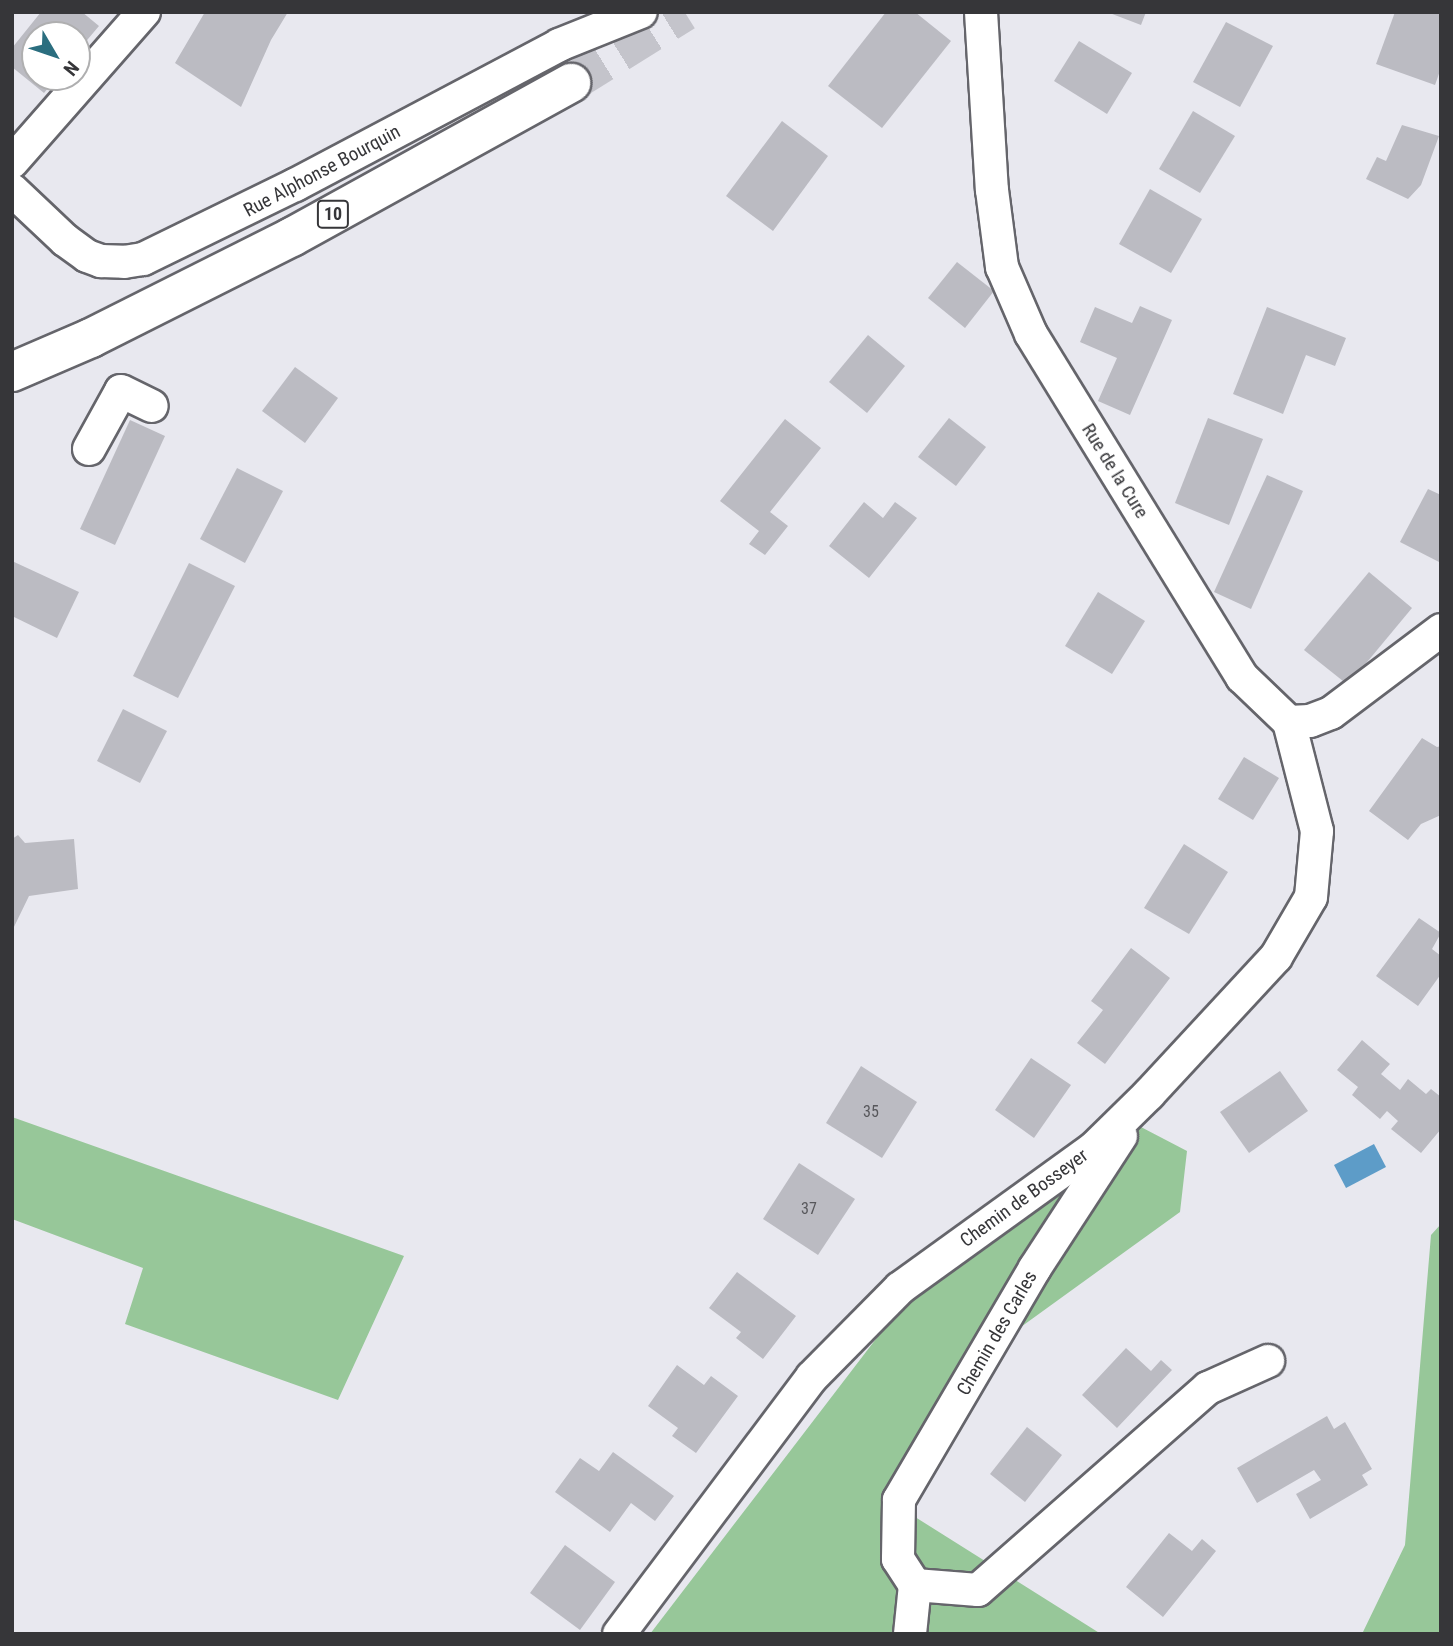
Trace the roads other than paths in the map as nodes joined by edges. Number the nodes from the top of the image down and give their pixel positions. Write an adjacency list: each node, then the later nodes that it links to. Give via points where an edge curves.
1 (144, 12): 5 (street)
2 (641, 12): 6 (street, Rue Alphonse Bourquin, via 559,45 143,260 101,261 87,256)
3 (981, 12): 11 (street, Rue de la Cure, via 992,190 1002,267 1025,322 1241,677)
4 (571, 83): 7 (main road, 10, via 292,237 91,338)
5 (12, 162)
6 (12, 190)
7 (12, 372)
8 (152, 405): 9 (street, via 121,391)
9 (89, 449)
10 (1441, 630): 11 (street, via 1331,713)
11 (1289, 722): 12 (street, Chemin de Bosseyer, via 1317,831 1311,897 1276,957)
12 (1149, 1094): 14 (street, Chemin des Carles, via 1035,1268 900,1500 898,1559); 15 (street, Chemin de Bosseyer, via 1094,1148 900,1288 812,1377)
13 (1268, 1361): 14 (street, via 1208,1388 978,1590)
14 (915, 1585): 16 (street)
15 (620, 1634)
16 (910, 1634)

